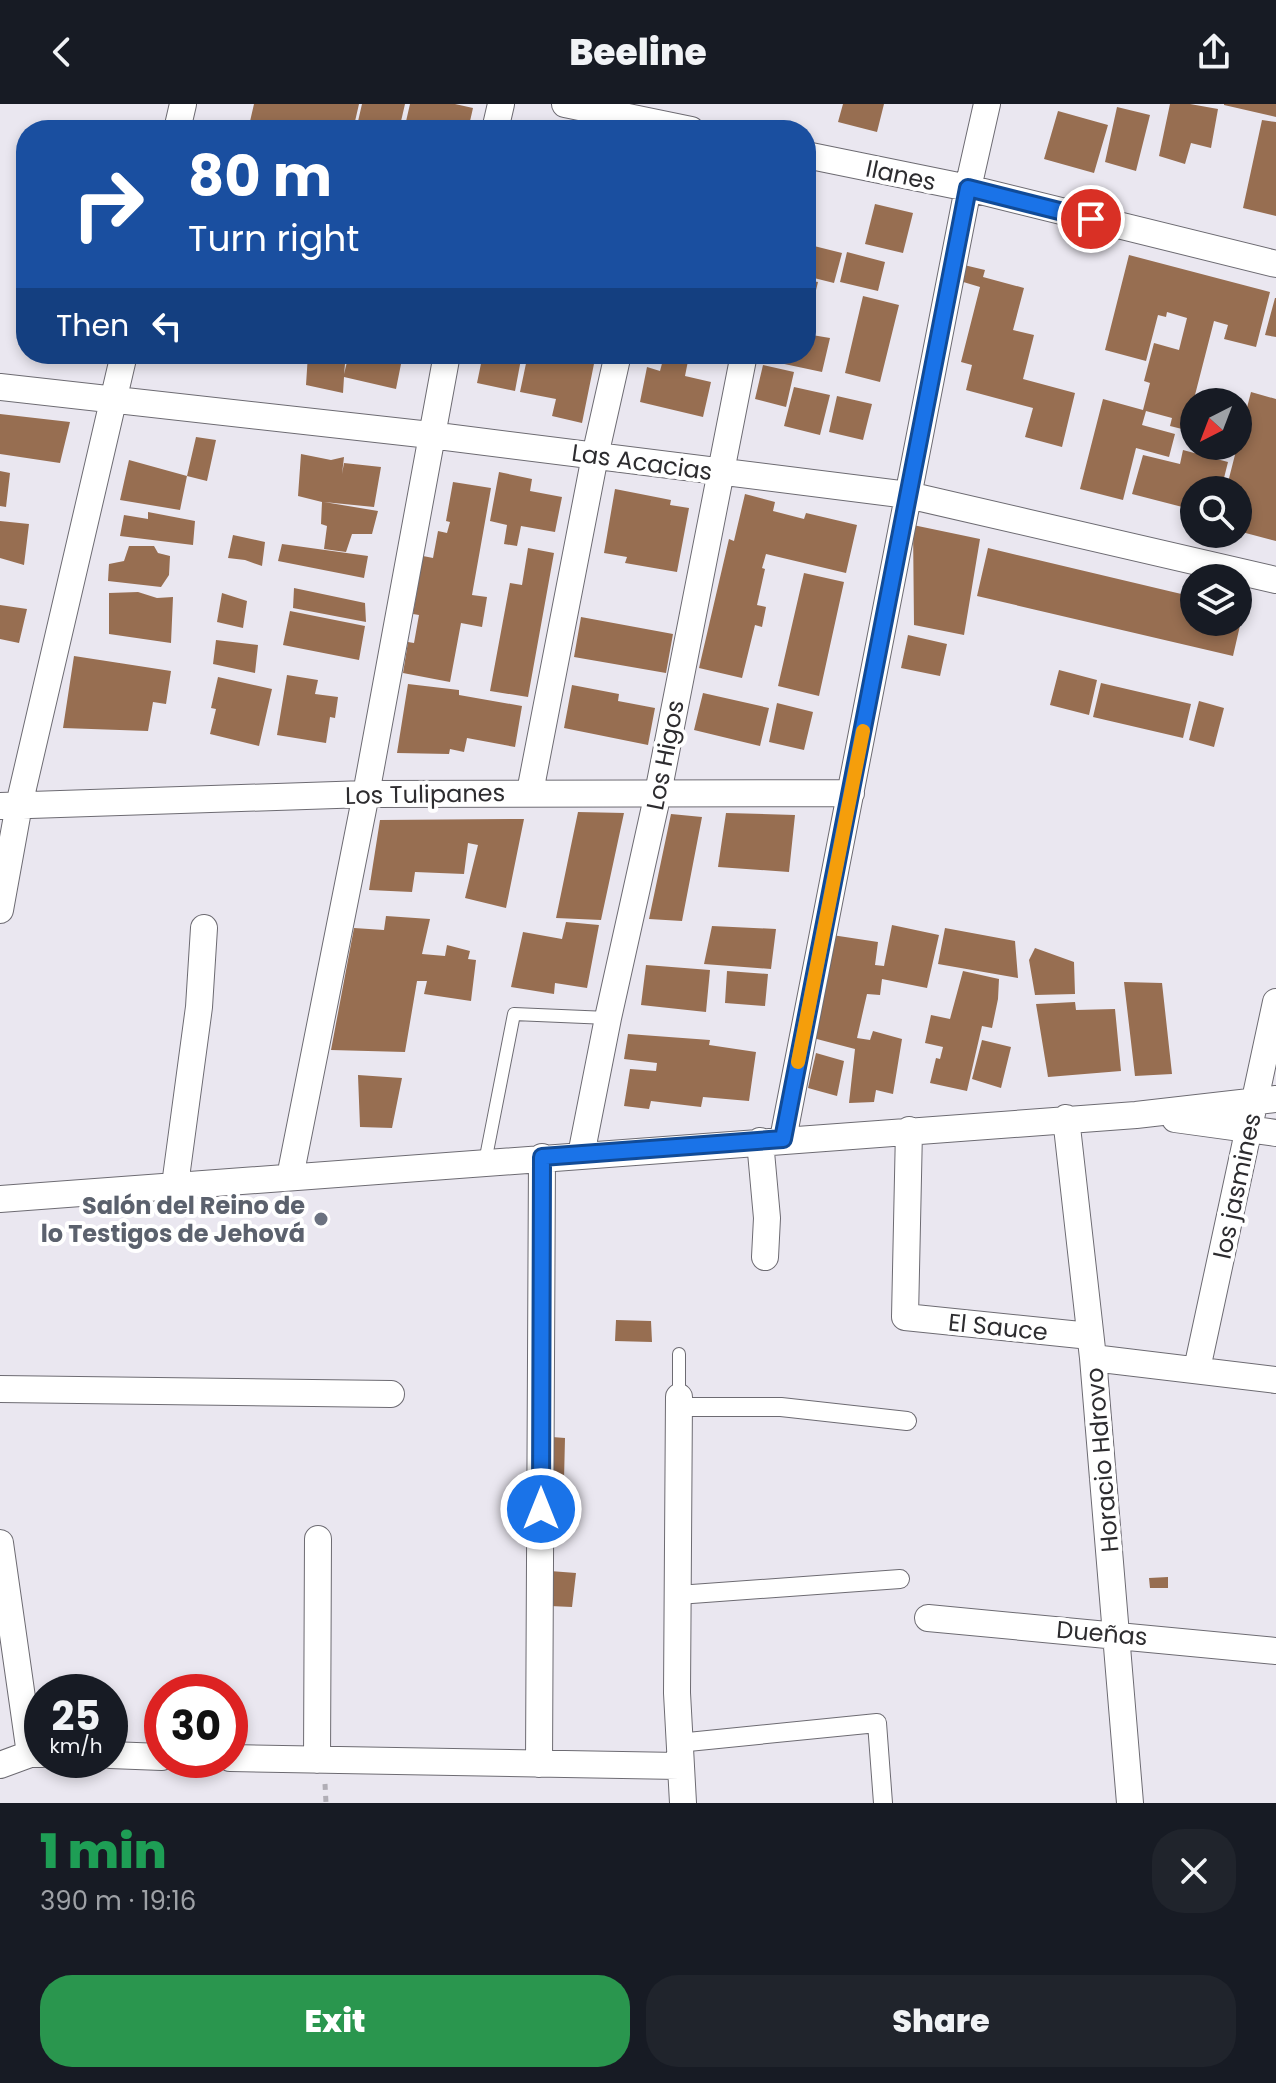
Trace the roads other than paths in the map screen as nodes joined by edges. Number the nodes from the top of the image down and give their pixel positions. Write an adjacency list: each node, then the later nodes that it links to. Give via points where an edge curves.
1 (565, 104): 3 (street)
2 (987, 104): 5 (street)
3 (638, 120)
4 (816, 157): 5 (street, Ilanes)
5 (968, 188): 6 (street, Ilanes); 16 (street)
6 (1276, 264)
7 (122, 364): 12 (street)
8 (445, 364): 13 (street)
9 (616, 364): 14 (street)
10 (742, 364): 15 (street, Los Higos)
11 (0, 387): 12 (street, Las Acacias)
12 (113, 401): 13 (street, Las Acacias); 22 (street)
13 (430, 435): 14 (street, Las Acacias); 21 (street)
14 (595, 456): 15 (street, Las Acacias); 18 (street)
15 (719, 473): 16 (street, Las Acacias); 19 (street, Los Higos)
16 (908, 495): 17 (street, Las Acacias); 20 (street)
17 (1276, 580)
18 (530, 792): 19 (street, Los Tulipanes); 21 (street, Los Tulipanes)
19 (658, 793): 20 (street, Los Tulipanes); 26 (street, Los Higos)
20 (851, 793): 33 (street)
21 (366, 794): 22 (street, Los Tulipanes); 37 (street)
22 (9, 805): 23 (street)
23 (0, 910)
24 (204, 928): 38 (street)
25 (1276, 1002): 27 (street, los jasmines)
26 (608, 1018): 34 (street, Los Higos); 36 (lane, via 514,1014)
27 (1266, 1099): 28 (street); 30 (street, los jasmines)
28 (1136, 1115): 29 (street); 30 (street)
29 (1066, 1118): 31 (street); 41 (street, Horacio Hdrovo)
30 (1249, 1129): 32 (street); 43 (street, los jasmines)
31 (909, 1130): 33 (street); 41 (street, El Sauce, via 905,1317)
32 (1276, 1133)
33 (771, 1140): 34 (street); 40 (street)
34 (581, 1155): 35 (street)
35 (542, 1157): 36 (street); 61 (street)
36 (485, 1162): 37 (street)
37 (290, 1177): 38 (street)
38 (175, 1185): 39 (street)
39 (0, 1199)
40 (765, 1257)
41 (1092, 1347): 43 (street, El Sauce); 54 (street, Horacio Hdrovo)
42 (679, 1354): 47 (lane)
43 (1197, 1369): 44 (street, El Sauce)
44 (1276, 1380)
45 (0, 1389): 46 (street)
46 (391, 1394)
47 (679, 1402): 48 (street); 52 (street)
48 (907, 1421)
49 (318, 1539): 60 (street)
50 (0, 1543): 56 (street)
51 (900, 1579): 52 (street)
52 (678, 1595): 57 (street)
53 (928, 1618): 54 (street, Dueñas)
54 (1117, 1634): 55 (street, Dueñas); 65 (street, Horacio Hdrovo)
55 (1276, 1651)
56 (24, 1684)
57 (679, 1755): 61 (street); 63 (street); 64 (street, via 877,1723)
58 (24, 1758): 62 (street)
59 (248, 1758): 60 (street)
60 (317, 1760): 61 (street)
61 (539, 1764)
62 (0, 1765)
63 (683, 1803)
64 (883, 1803)
65 (1130, 1803)

